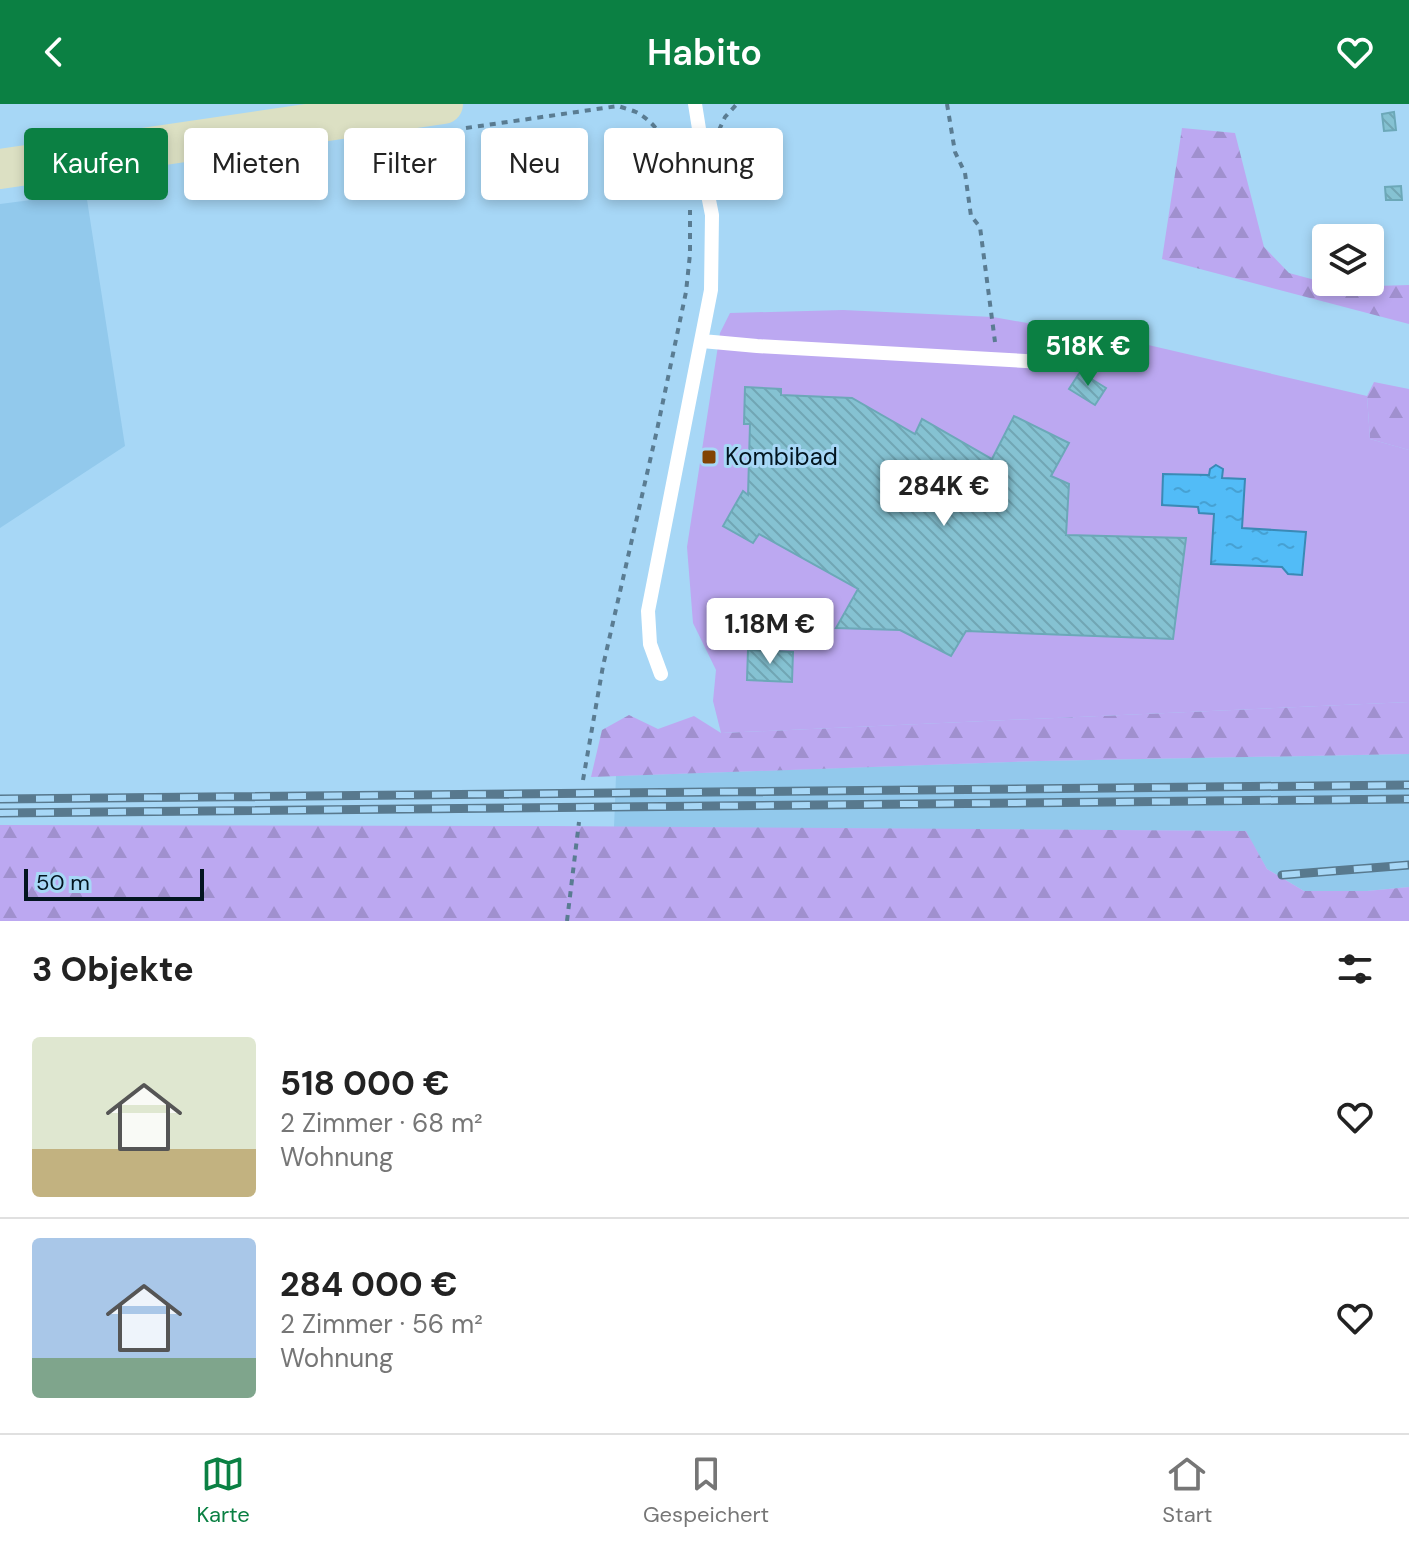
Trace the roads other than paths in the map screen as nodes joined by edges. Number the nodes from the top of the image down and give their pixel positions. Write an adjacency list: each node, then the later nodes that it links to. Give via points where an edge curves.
1 (443, 104): 3 (main road)
2 (695, 104): 4 (lane, via 712,215 711,290)
3 (0, 169)
4 (702, 341): 5 (lane); 6 (lane, via 648,611 650,644)
5 (1044, 362)
6 (661, 674)

